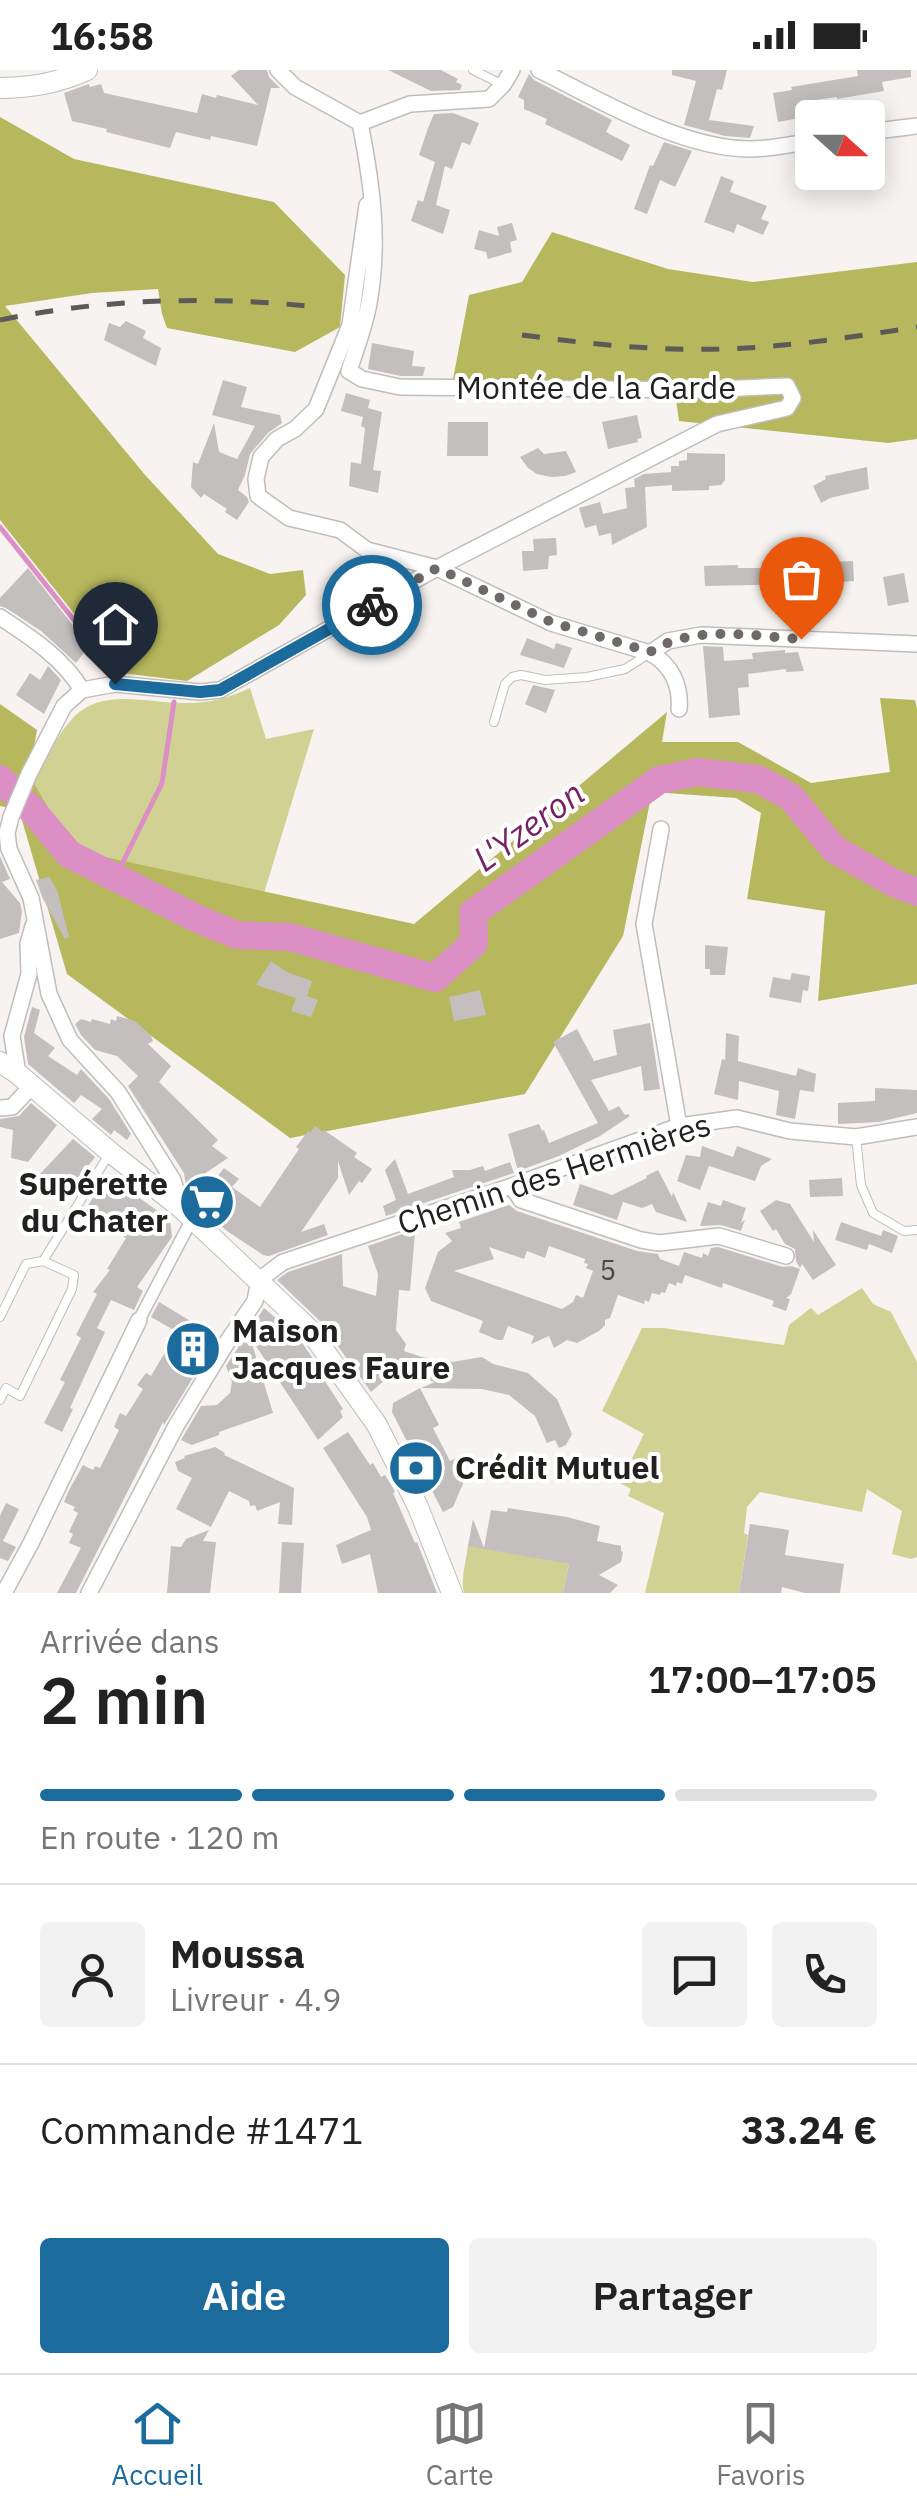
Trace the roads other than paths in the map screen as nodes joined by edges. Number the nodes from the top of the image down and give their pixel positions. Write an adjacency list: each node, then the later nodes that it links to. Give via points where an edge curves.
1 (87, 70): 6 (street)
2 (278, 70): 7 (street, via 295,87)
3 (474, 70): 5 (lane)
4 (539, 70): 10 (street, via 702,143 750,149)
5 (508, 78): 7 (street, via 489,100 410,104)
6 (0, 88)
7 (360, 123): 11 (street, Montée de la Garde)
8 (917, 126): 9 (street)
9 (885, 130)
10 (795, 143)
11 (371, 176): 12 (street, via 350,325 316,409 262,457 258,496 289,518 340,530 367,550); 12 (street, Montée de la Garde, via 376,234 369,304 349,371 362,379 434,389 787,386 793,398 786,408 717,424)
12 (437, 568): 15 (street, via 551,622); 16 (street, via 220,690 115,684)
13 (0, 617): 16 (street, via 70,672)
14 (917, 644): 15 (street, via 701,634)
15 (650, 652): 17 (street, via 670,669); 18 (lane, via 625,670 588,677 512,678)
16 (82, 690): 20 (street, via 64,706 7,833)
17 (679, 709)
18 (494, 722)
19 (661, 829): 23 (street, via 644,924)
20 (35, 920): 21 (street, via 12,1036); 28 (street, via 49,994 70,1040 118,1092)
21 (17, 1074): 22 (street, via 12,1107); 26 (street)
22 (0, 1108)
23 (679, 1126): 25 (street, Chemin des Hermières, via 737,1118); 27 (street, Chemin des Hermières)
24 (917, 1127): 25 (street, Chemin des Hermières)
25 (856, 1137): 29 (lane, via 861,1185 873,1213 904,1231)
26 (110, 1152): 28 (street); 31 (lane)
27 (512, 1186): 30 (street, via 521,1200 641,1240 719,1236); 32 (street, Chemin des Hermières, via 283,1262)
28 (187, 1213): 32 (street); 34 (street)
29 (917, 1230)
30 (786, 1256)
31 (43, 1260): 33 (lane, via 26,1264); 35 (lane, via 74,1276 72,1289 20,1396 6,1388)
32 (259, 1280): 37 (street, via 255,1300 151,1472); 38 (street, via 308,1328 377,1426)
33 (0, 1317)
34 (138, 1320): 36 (street)
35 (0, 1400)
36 (4, 1593)
37 (89, 1593)
38 (452, 1593)

